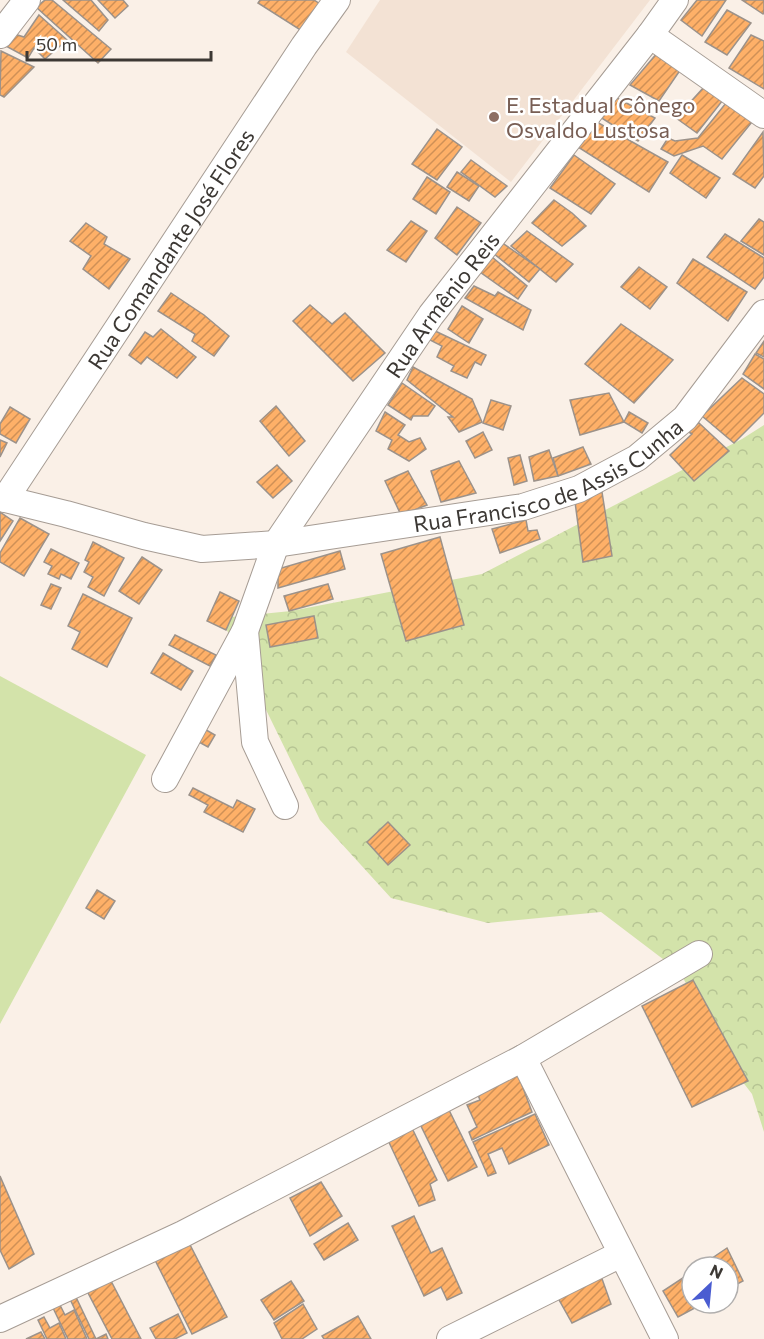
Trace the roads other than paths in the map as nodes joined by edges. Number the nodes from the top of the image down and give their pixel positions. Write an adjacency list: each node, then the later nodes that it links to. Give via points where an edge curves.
1 (27, 0): 4 (street)
2 (337, 0): 8 (street, Rua Comandante José Flores)
3 (675, 0): 5 (street, Rua Armênio Reis)
4 (0, 35)
5 (650, 35): 6 (street); 9 (street, Rua Armênio Reis, via 431,315)
6 (764, 115)
7 (764, 313): 9 (street, Rua Francisco de Assis Cunha, via 685,418 637,458 579,489 524,507)
8 (2, 498): 9 (street, Rua Francisco de Assis Cunha, via 202,549)
9 (276, 544): 10 (street, Rua Armênio Reis)
10 (245, 631): 11 (street, Rua Armênio Reis); 12 (street, Rua Armênio Reis, via 255,742)
11 (165, 779)
12 (285, 806)
13 (699, 954): 14 (street)
14 (523, 1058): 15 (street); 16 (street, via 183,1234)
15 (621, 1254): 17 (street); 18 (street)
16 (0, 1319)
17 (450, 1339)
18 (664, 1339)

